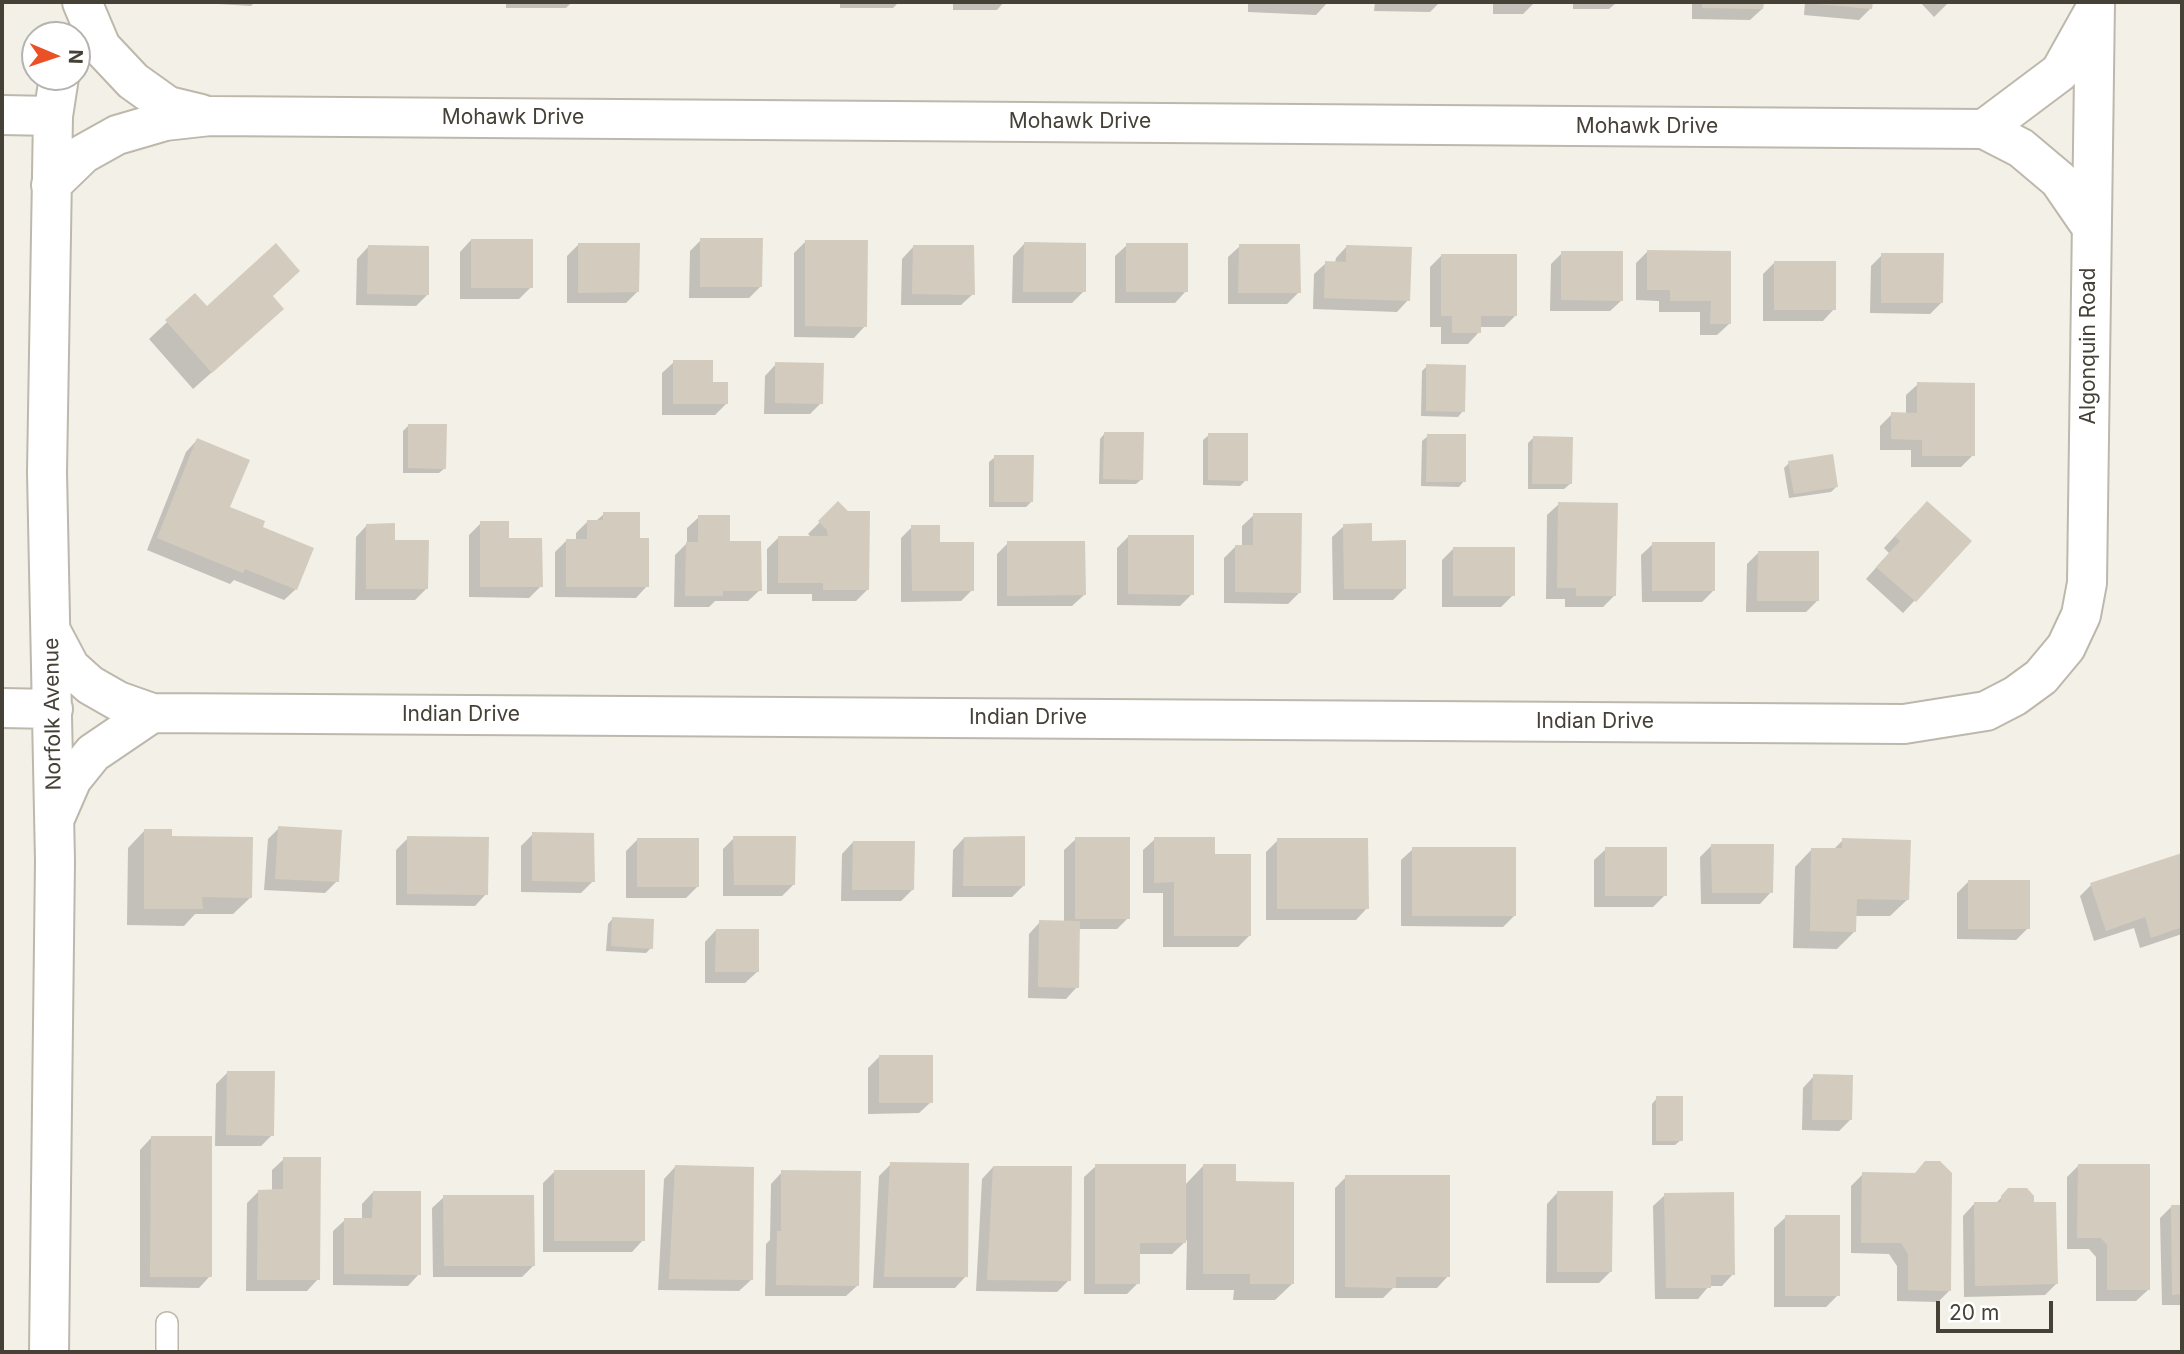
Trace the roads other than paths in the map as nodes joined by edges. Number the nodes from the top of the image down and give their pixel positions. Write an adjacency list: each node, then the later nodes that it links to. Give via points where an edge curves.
1 (71, 2): 4 (street)
2 (82, 2): 8 (street, via 101,47 132,81 168,106)
3 (2095, 6): 9 (street, via 2060,72); 11 (street, Algonquin Road)
4 (68, 21)
5 (56, 91): 7 (street, Norfolk Avenue)
6 (2, 115): 7 (street)
7 (52, 116): 10 (street, Norfolk Avenue)
8 (210, 116): 9 (street, Mohawk Drive); 10 (street, Mohawk Drive, via 165,121 117,135 83,155)
9 (1984, 129): 11 (street, Mohawk Drive, via 2021,149 2059,180)
10 (51, 185): 12 (street, Norfolk Avenue, via 47,472)
11 (2090, 225): 13 (street, Algonquin Road, via 2087,583 2081,615 2067,647)
12 (52, 634): 15 (street, Norfolk Avenue); 16 (street, Indian Drive, via 70,667 90,685)
13 (2040, 677): 16 (street, Indian Drive, via 1986,711 1904,724)
14 (2, 708): 15 (street)
15 (54, 709): 17 (street, Norfolk Avenue)
16 (152, 713): 17 (street, via 93,753 72,779)
17 (55, 818): 19 (street, Norfolk Avenue)
18 (167, 1323): 20 (lane)
19 (49, 1352)
20 (167, 1352)

